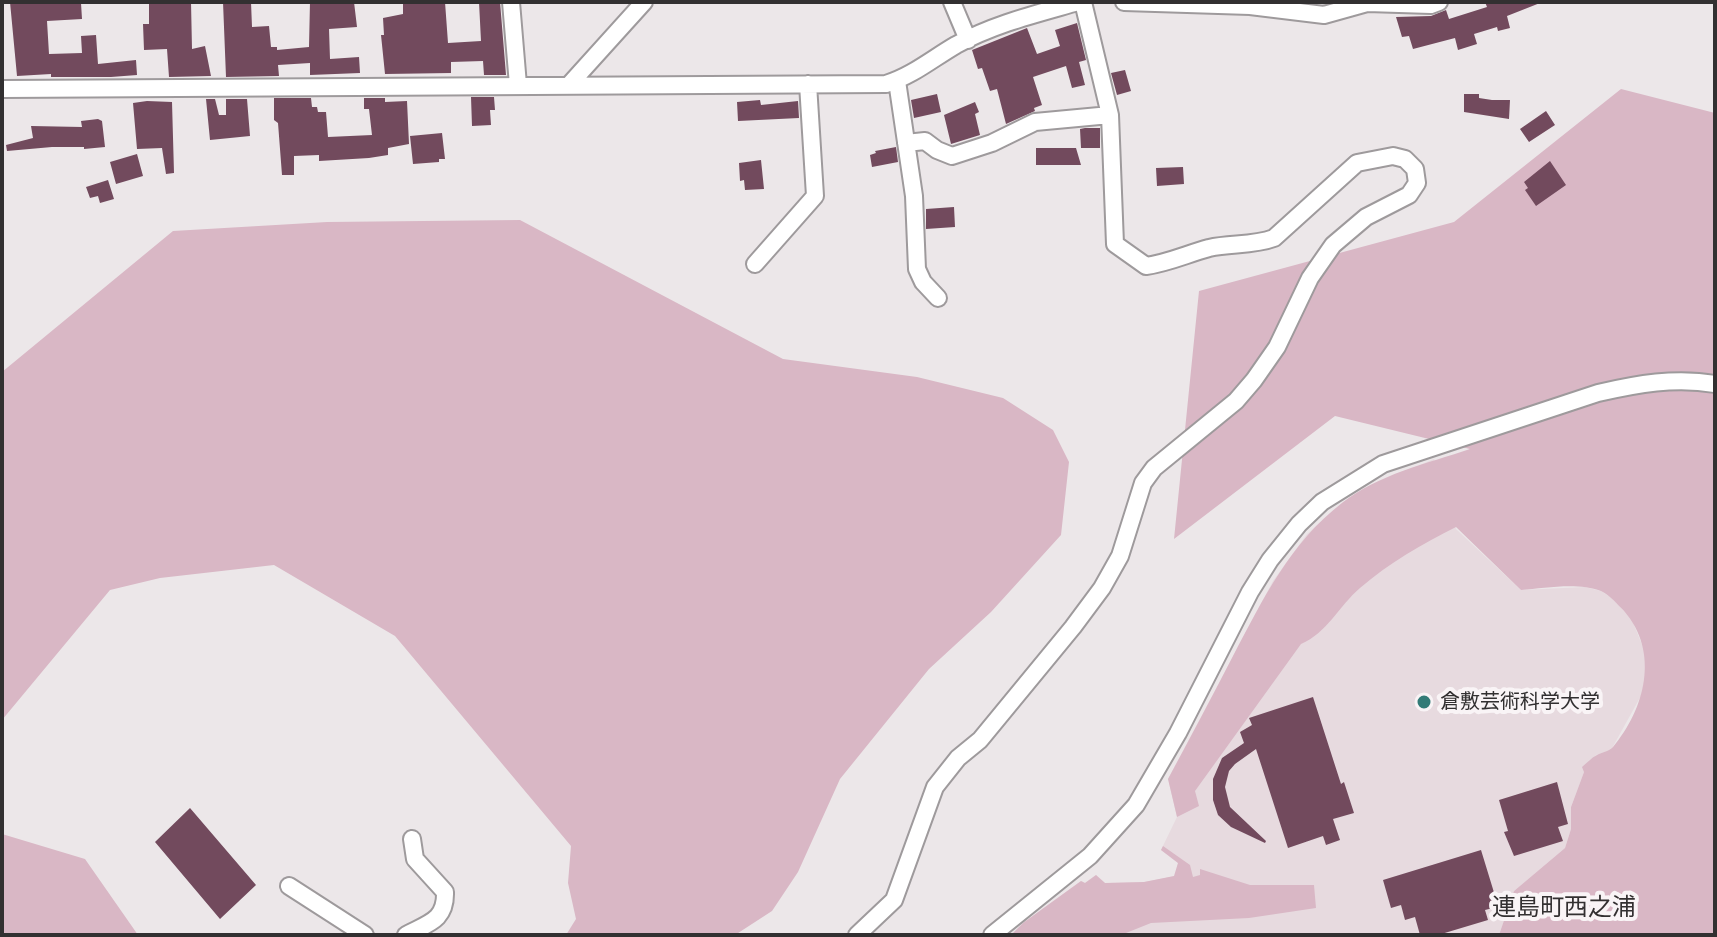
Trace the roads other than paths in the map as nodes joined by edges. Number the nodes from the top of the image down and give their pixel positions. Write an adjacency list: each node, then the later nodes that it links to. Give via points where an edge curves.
1 (511, 2): 10 (street)
2 (644, 2): 11 (street)
3 (952, 2): 7 (street)
4 (1081, 2): 7 (street, via 1012,20); 13 (street)
5 (1124, 2): 6 (street, via 1250,6 1324,15 1367,3)
6 (1439, 2)
7 (968, 40): 8 (street)
8 (897, 81): 9 (street); 14 (street)
9 (808, 84): 11 (street); 15 (street, via 815,196)
10 (518, 85): 11 (street); 12 (street)
11 (569, 85)
12 (2, 89)
13 (1110, 115): 14 (street, via 1035,122 952,156 925,141); 22 (street, via 1115,244 1146,266 1274,238 1357,163 1405,159 1415,169 1417,183 1409,195 1366,217 1333,245 1254,380 1154,468 1143,483 1120,556 1102,588 980,740 945,772 894,900)
14 (906, 143): 16 (street, via 917,269)
15 (755, 264)
16 (938, 298)
17 (1715, 384): 23 (street, via 1667,381 1598,393 1383,464 1322,502 1264,571 1136,805 1090,856)
18 (412, 839): 21 (street, via 415,859 445,892 445,907 438,917)
19 (289, 886): 20 (street)
20 (365, 935)
21 (406, 935)
22 (857, 935)
23 (992, 935)

